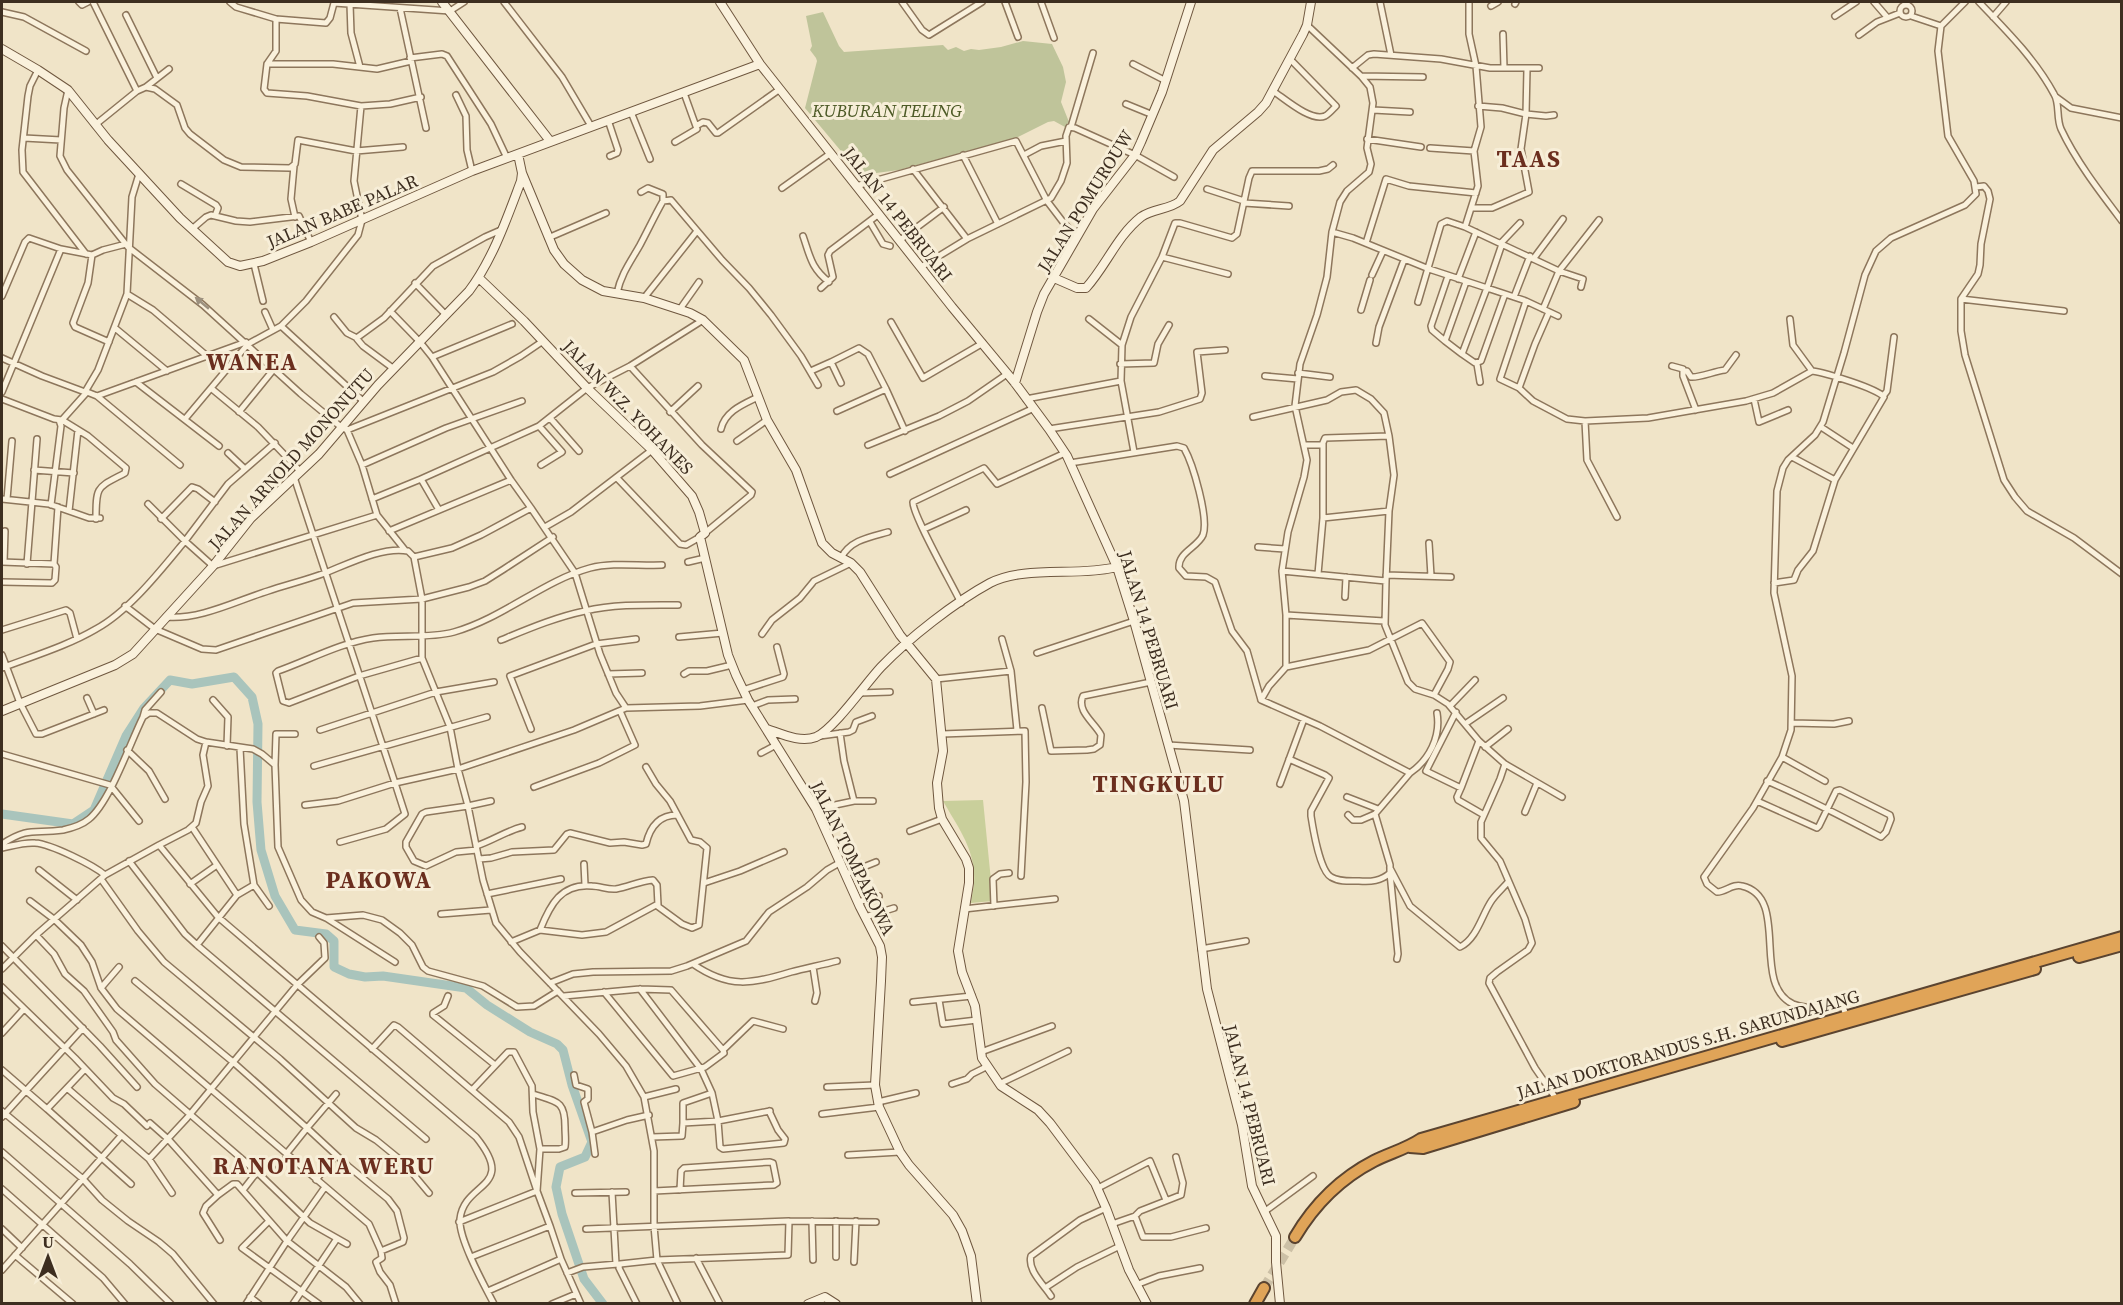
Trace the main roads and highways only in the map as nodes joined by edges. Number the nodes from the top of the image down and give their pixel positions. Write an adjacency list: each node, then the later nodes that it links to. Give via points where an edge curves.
1 (2121, 937): 3 (highway, JALAN DOKTORANDUS S.H. SARUNDAJANG, via 1421,1140)
2 (2121, 945): 3 (highway, via 1741,1052 1423,1148)
3 (1410, 1147): 4 (highway, JALAN DOKTORANDUS S.H. SARUNDAJANG, via 1352,1174 1320,1202)
4 (1294, 1237)
5 (1264, 1288): 6 (highway)
6 (1255, 1304)

